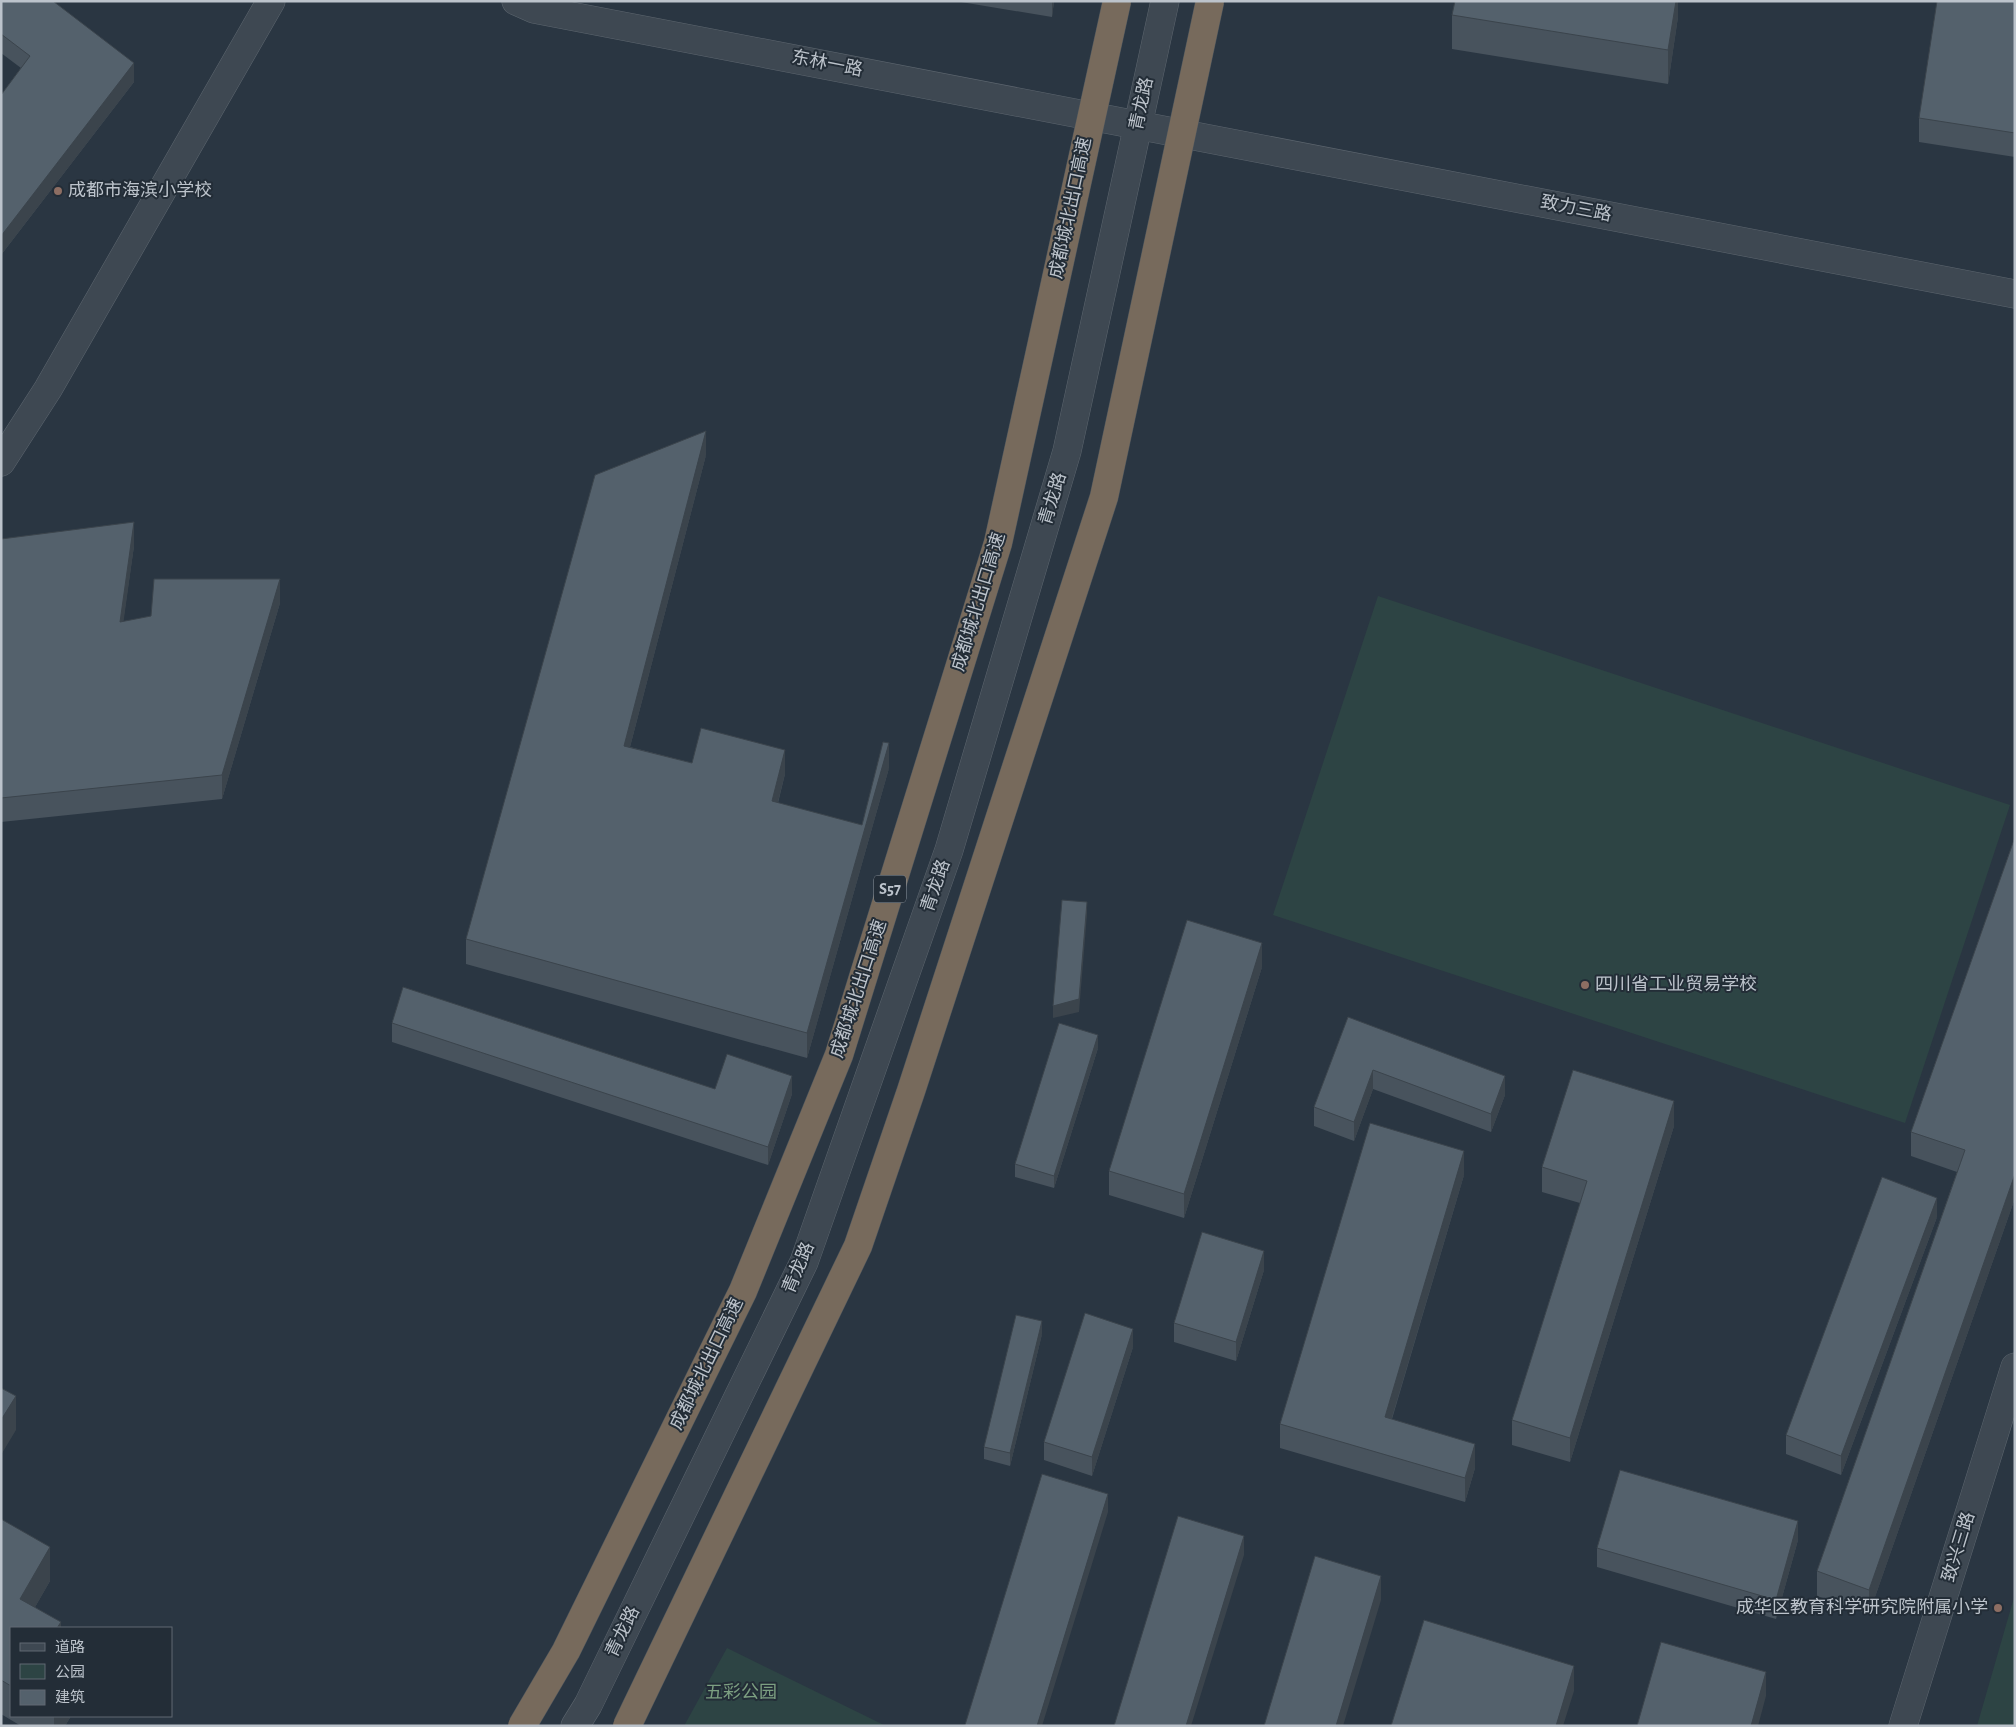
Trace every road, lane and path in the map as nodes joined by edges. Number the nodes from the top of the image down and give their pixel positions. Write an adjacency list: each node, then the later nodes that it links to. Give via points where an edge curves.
1 (271, 1): 8 (street, via 48,389)
2 (516, 1): 6 (street, 东林一路, via 534,8)
3 (1117, 1): 10 (highway, 成都城北出口高速 / S57, bridge, via 998,543 839,1055 743,1291 566,1651)
4 (1165, 1): 6 (street, 青龙路)
5 (1210, 1): 12 (highway, bridge, via 1104,498 908,1100 858,1246)
6 (1138, 125): 7 (street, 致力三路); 11 (street, 青龙路, via 1064,460 949,850 811,1243 796,1280)
7 (2015, 294)
8 (1, 462)
9 (2015, 1367): 13 (street, 致兴三路)
10 (522, 1726)
11 (575, 1726)
12 (627, 1726)
13 (1903, 1726)

